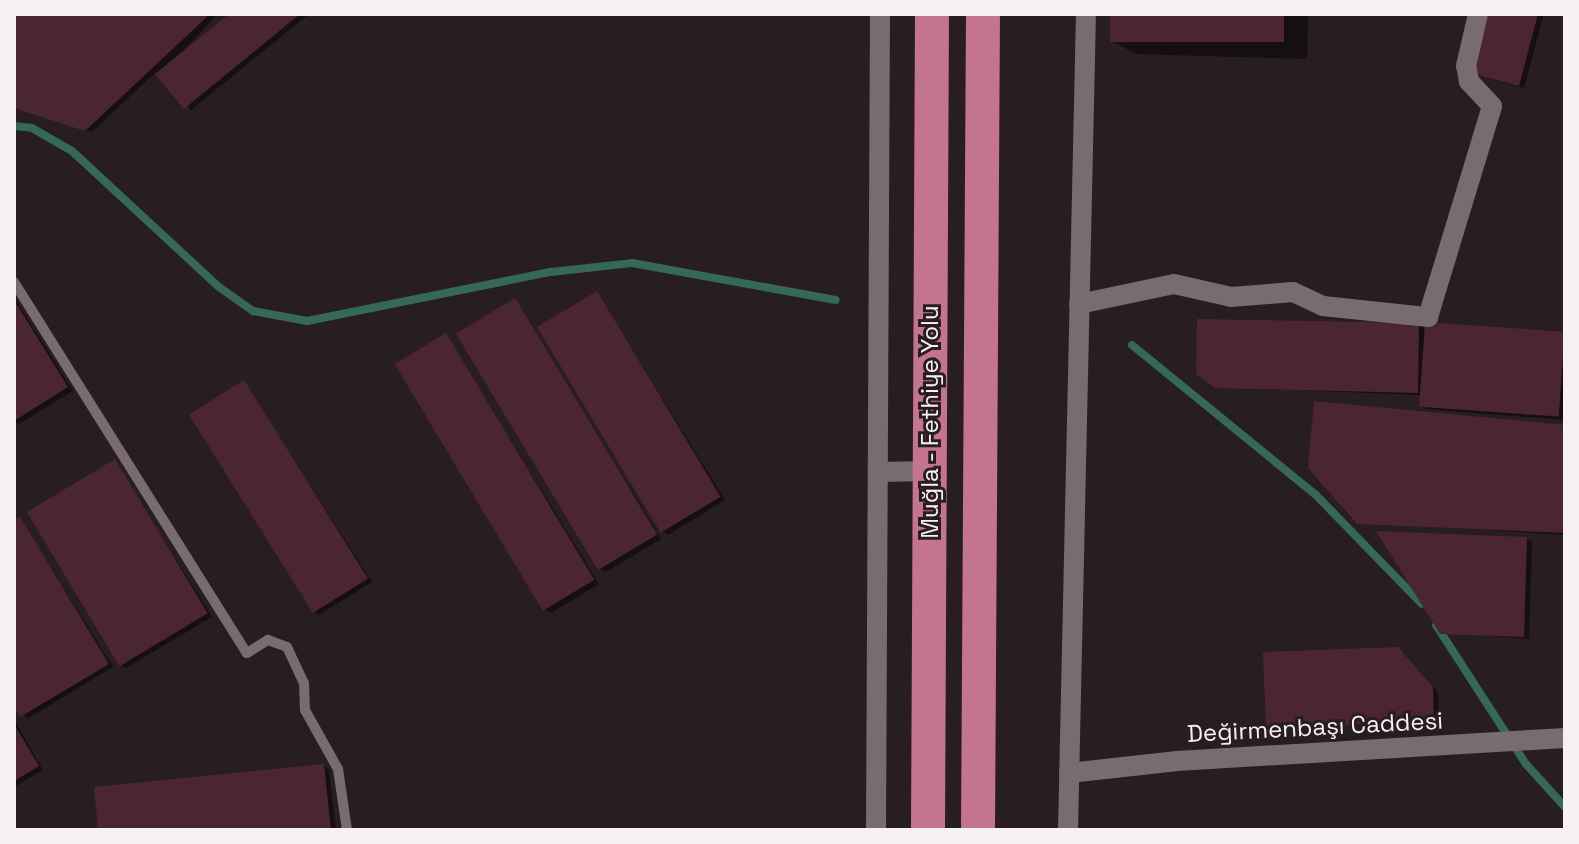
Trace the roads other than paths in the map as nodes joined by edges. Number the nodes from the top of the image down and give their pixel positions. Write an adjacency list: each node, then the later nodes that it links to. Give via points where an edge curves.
1 (880, 14): 9 (street)
2 (932, 14): 8 (highway, Muğla - Fethiye Yolu)
3 (983, 14): 15 (highway, Muğla - Fethiye Yolu)
4 (1086, 14): 7 (street)
5 (1478, 14): 7 (street, via 1466,66 1469,81 1492,106 1428,317 1323,306 1293,292 1231,297 1174,284)
6 (14, 282): 12 (lane, via 247,653 268,640 287,647 304,683 305,710 338,769)
7 (1079, 304): 11 (street)
8 (930, 471): 9 (street); 14 (highway, Muğla - Fethiye Yolu)
9 (878, 472): 13 (street)
10 (1565, 738): 11 (street, Değirmenbaşı Caddesi, via 1177,761)
11 (1069, 773): 16 (street)
12 (347, 830)
13 (876, 830)
14 (928, 830)
15 (978, 830)
16 (1068, 830)

